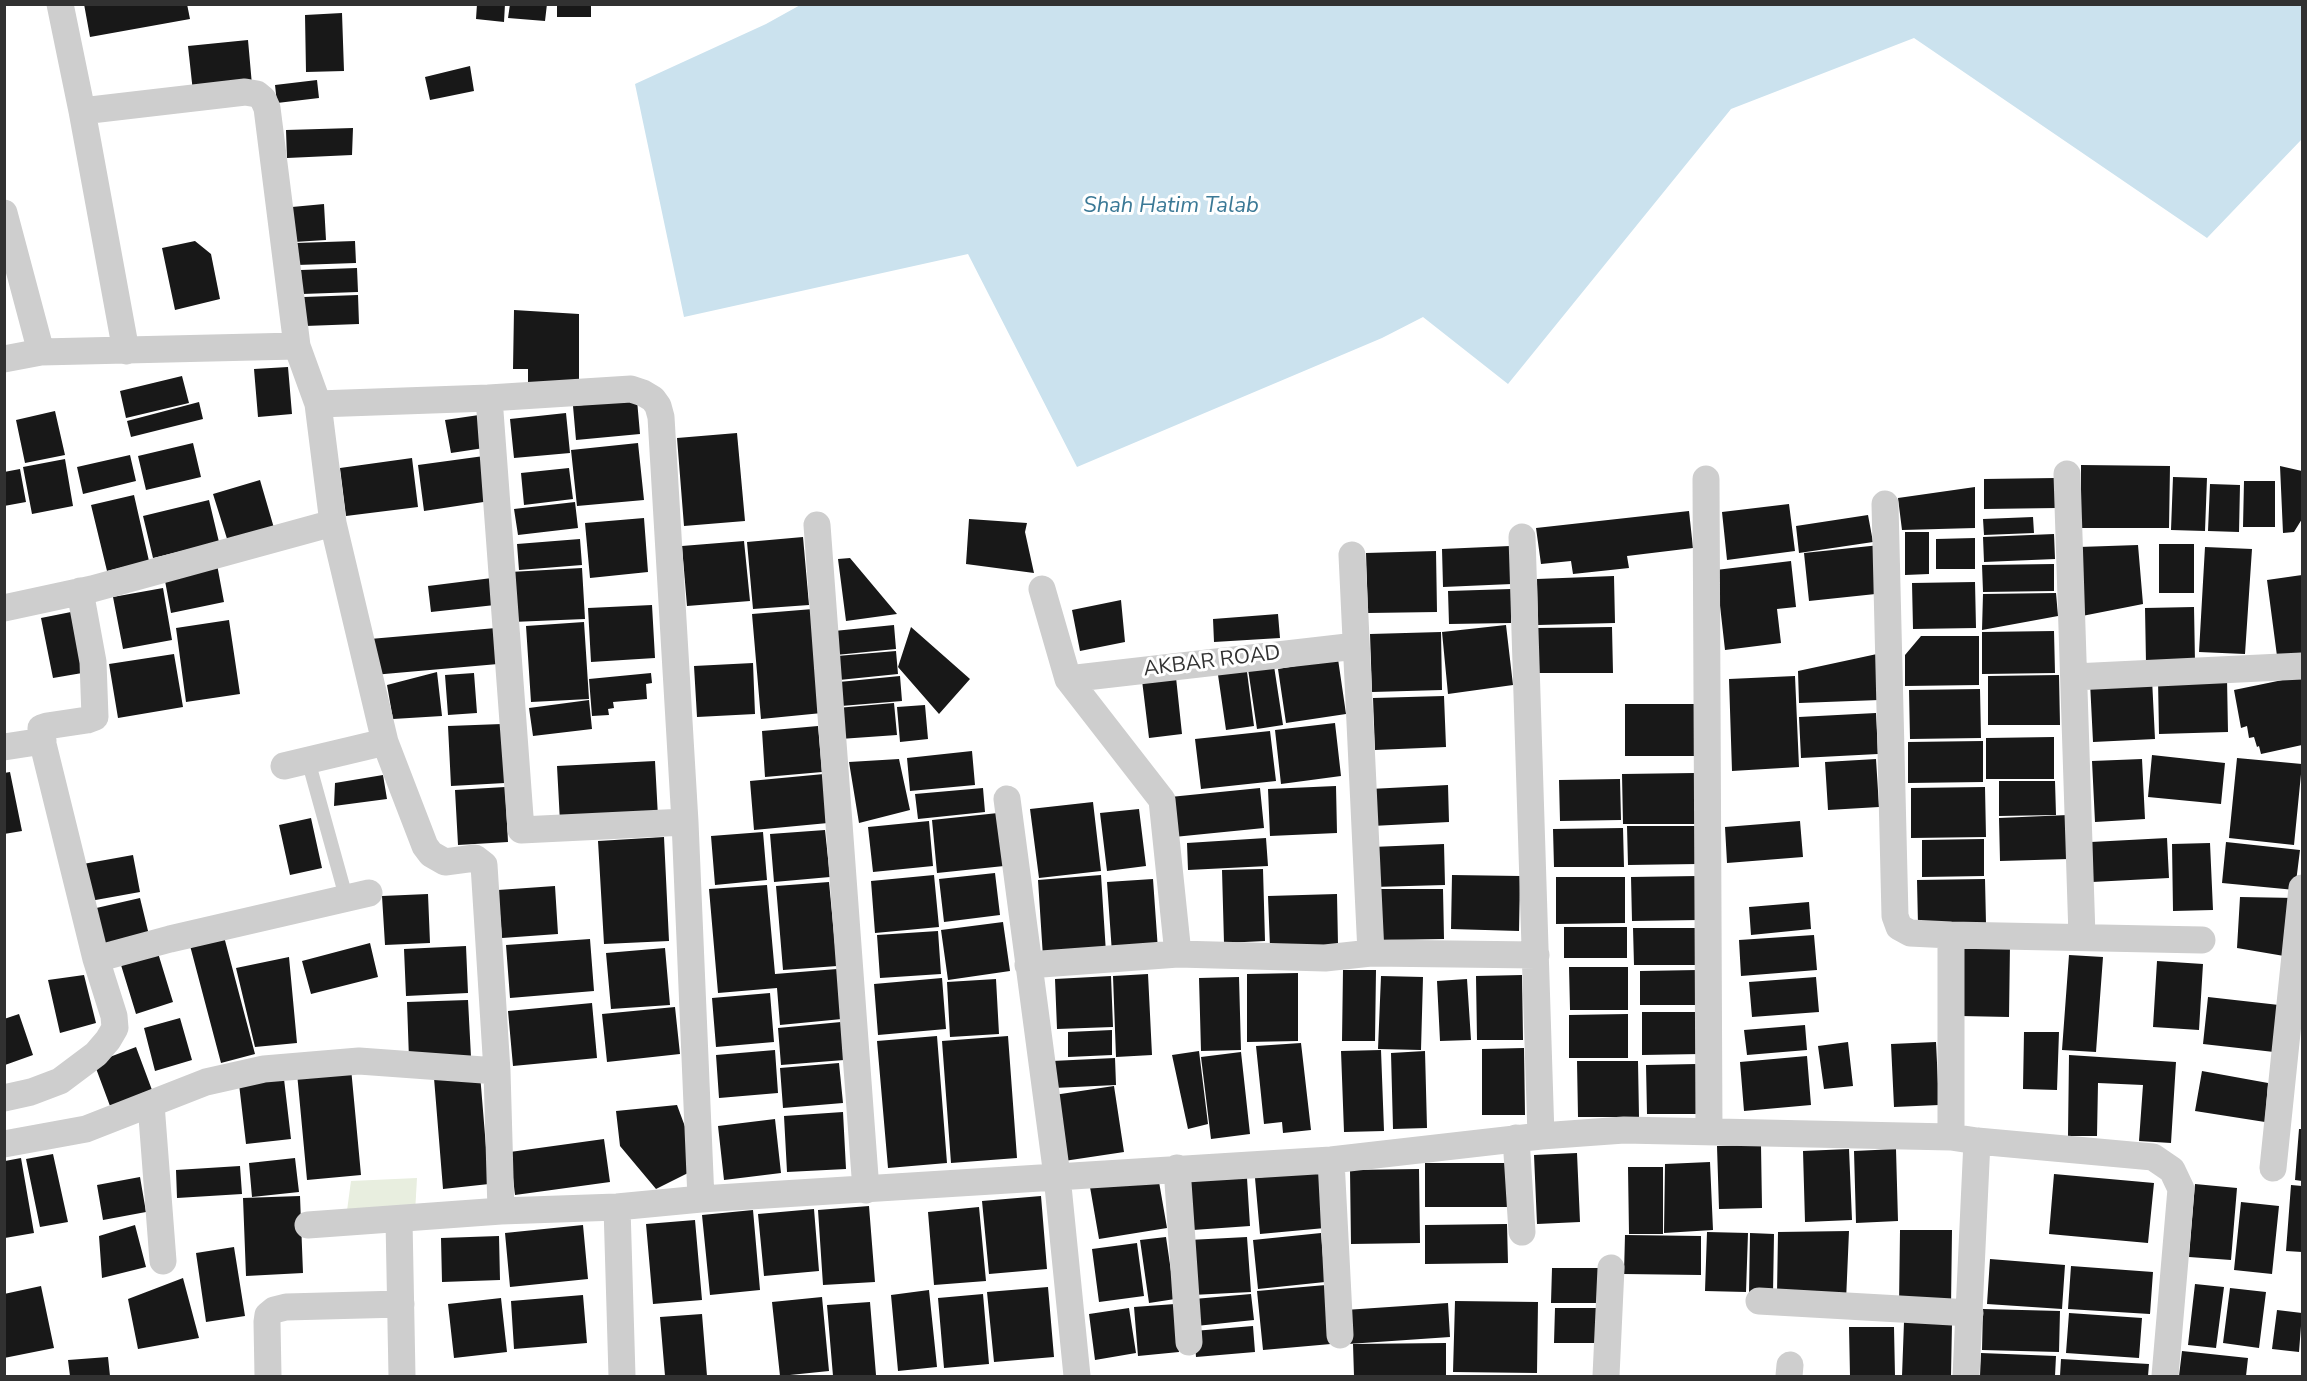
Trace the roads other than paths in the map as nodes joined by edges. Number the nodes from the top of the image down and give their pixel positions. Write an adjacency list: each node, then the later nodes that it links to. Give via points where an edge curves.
1 (60, 4): 2 (street)
2 (82, 111): 5 (street, via 245,92 263,99); 6 (street)
3 (4, 213): 4 (street)
4 (8, 244): 7 (street)
5 (297, 346): 6 (street); 10 (street)
6 (126, 351): 7 (street)
7 (41, 352): 8 (street)
8 (4, 359)
9 (489, 398): 10 (street); 30 (street, via 630,389 653,399 658,406); 30 (street, via 521,830)
10 (318, 404): 14 (street)
11 (2067, 474): 23 (street)
12 (1706, 479): 45 (street)
13 (1886, 504): 33 (street, via 1895,915 1899,927 1910,933)
14 (333, 523): 19 (street); 26 (street)
15 (817, 525): 53 (street)
16 (1522, 537): 38 (street)
17 (1352, 555): 21 (street)
18 (1042, 589): 24 (street)
19 (80, 591): 20 (street); 25 (street, via 93,662 95,717 41,728)
20 (4, 608)
21 (1356, 646): 24 (street, AKBAR ROAD); 36 (street)
22 (2302, 666): 23 (street)
23 (2074, 677): 34 (street)
24 (1068, 679): 37 (street, via 1162,800)
25 (43, 741): 27 (street); 39 (street)
26 (385, 742): 28 (street); 42 (street, via 431,854 445,862 475,858 484,865)
27 (4, 747)
28 (296, 763): 32 (lane)
29 (1007, 799): 40 (street)
30 (685, 822): 54 (street)
31 (2302, 888): 41 (street)
32 (358, 895): 39 (street)
33 (1951, 935): 34 (street); 47 (street)
34 (2082, 936): 35 (street)
35 (2202, 940)
36 (1371, 953): 37 (street, via 1325,958); 38 (street)
37 (1178, 954): 40 (street)
38 (1536, 955): 46 (street)
39 (96, 959): 43 (street, via 114,1016 115,1028 108,1040 60,1081)
40 (1028, 965): 52 (street)
41 (2298, 985): 51 (street)
42 (497, 1071): 44 (street, via 359,1061 264,1069 206,1083); 56 (street)
43 (4, 1098)
44 (151, 1104): 48 (street, via 86,1129); 60 (street)
45 (1709, 1132): 46 (street, via 1624,1130); 47 (street)
46 (1529, 1137): 49 (street); 59 (street)
47 (1964, 1139): 64 (street); 73 (street, via 2153,1157 2172,1170 2181,1189)
48 (4, 1144)
49 (1331, 1160): 50 (street); 65 (street)
50 (1177, 1168): 52 (street); 66 (street)
51 (2272, 1168)
52 (1057, 1176): 53 (street); 67 (street)
53 (866, 1190): 54 (street)
54 (701, 1199): 55 (street)
55 (617, 1207): 56 (street); 70 (street)
56 (501, 1211): 57 (street)
57 (399, 1220): 58 (street); 63 (street)
58 (308, 1225)
59 (1522, 1232)
60 (163, 1261)
61 (1611, 1268): 71 (street)
62 (1759, 1301): 64 (street)
63 (401, 1304): 68 (street, via 274,1310 267,1322); 69 (street)
64 (1970, 1313): 72 (street)
65 (1340, 1335)
66 (1189, 1342)
67 (1069, 1376)
68 (268, 1377)
69 (402, 1377)
70 (622, 1377)
71 (1606, 1377)
72 (1966, 1377)
73 (2165, 1377)

